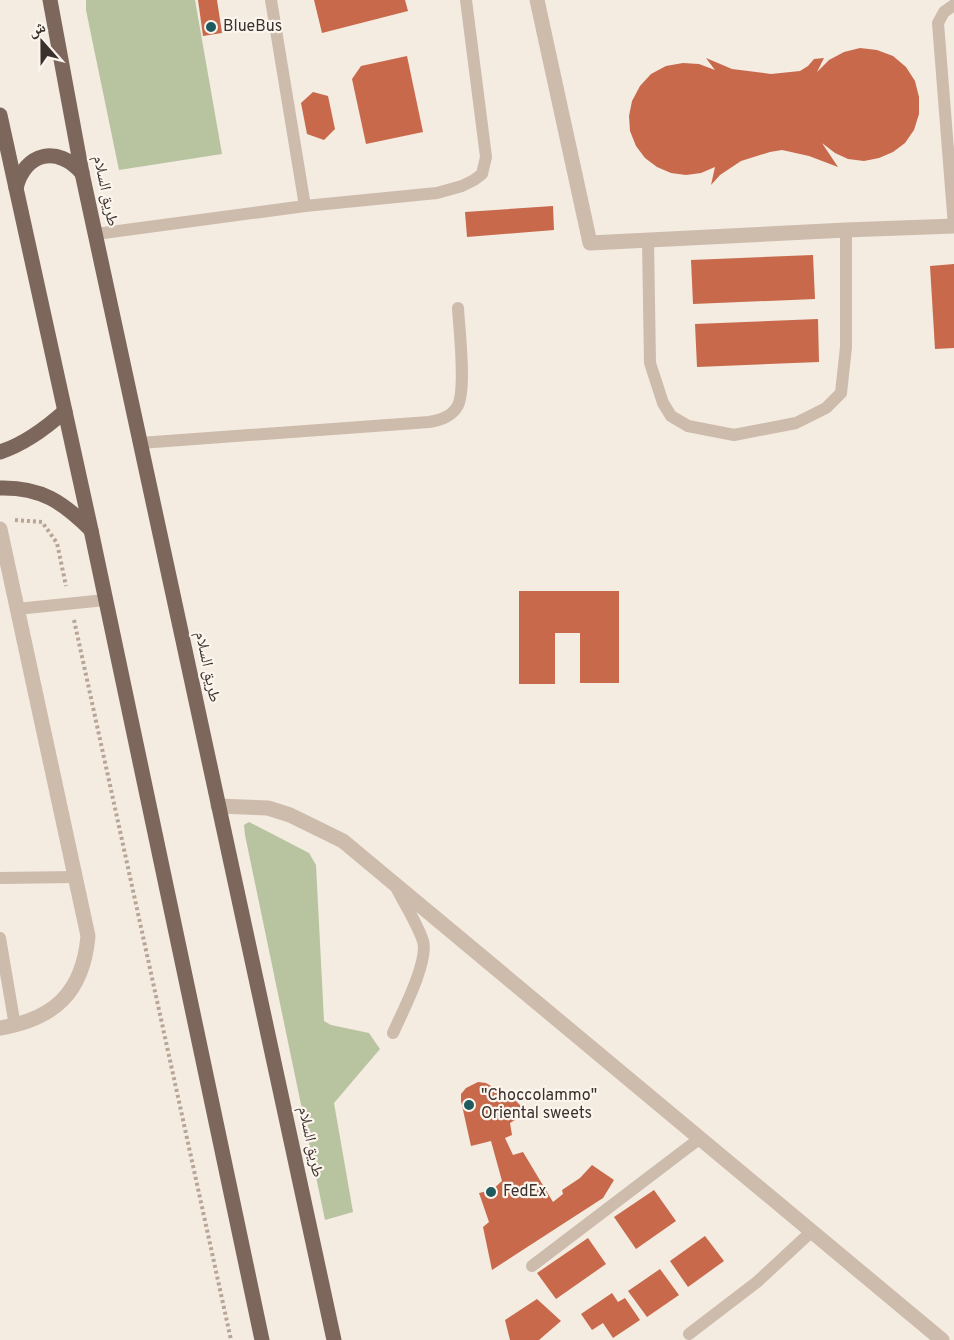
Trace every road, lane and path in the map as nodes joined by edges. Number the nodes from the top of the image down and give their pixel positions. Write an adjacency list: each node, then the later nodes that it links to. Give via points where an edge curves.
1 (50, 0): 7 (main road, طريق السلام)
2 (271, 0): 9 (lane)
3 (466, 0): 9 (lane, via 486,157 482,174 462,186 437,193)
4 (537, 0): 13 (street, via 590,243)
5 (954, 5): 10 (lane, via 938,23)
6 (0, 115): 8 (main road)
7 (82, 173): 8 (main road, via 62,157 37,158 26,165); 12 (main road, طريق السلام)
8 (16, 188): 15 (main road)
9 (305, 206): 12 (lane)
10 (954, 226): 11 (street)
11 (846, 230): 13 (street); 13 (lane, via 846,348 841,393 826,408 796,423 734,435 688,426 671,416 663,403 650,363)
12 (96, 234): 16 (main road, طريق السلام)
13 (648, 240)
14 (458, 308): 16 (lane, via 461,397 446,417 429,422)
15 (65, 411): 17 (main road, via 48,426); 20 (main road)
16 (140, 442): 24 (main road, طريق السلام)
17 (0, 452)
18 (0, 488): 20 (main road, via 34,490 56,500)
19 (5, 524): 22 (path, via 42,522 57,543); 23 (street)
20 (90, 530): 21 (main road)
21 (105, 600): 22 (lane); 36 (main road)
22 (70, 603): 23 (lane); 35 (path)
23 (17, 609): 26 (street)
24 (218, 806): 27 (street, via 268,807 290,815 343,841); 37 (main road, طريق السلام)
25 (0, 878): 26 (lane)
26 (75, 878): 29 (street, via 88,936 80,977 53,1009 35,1020)
27 (394, 884): 30 (lane, via 424,949 422,965); 31 (street)
28 (0, 938): 29 (lane)
29 (8, 1027)
30 (393, 1033)
31 (699, 1139): 32 (street); 33 (lane)
32 (811, 1232): 34 (lane, via 757,1282); 38 (street)
33 (532, 1266)
34 (689, 1334)
35 (231, 1340)
36 (262, 1340)
37 (334, 1340)
38 (942, 1340)

